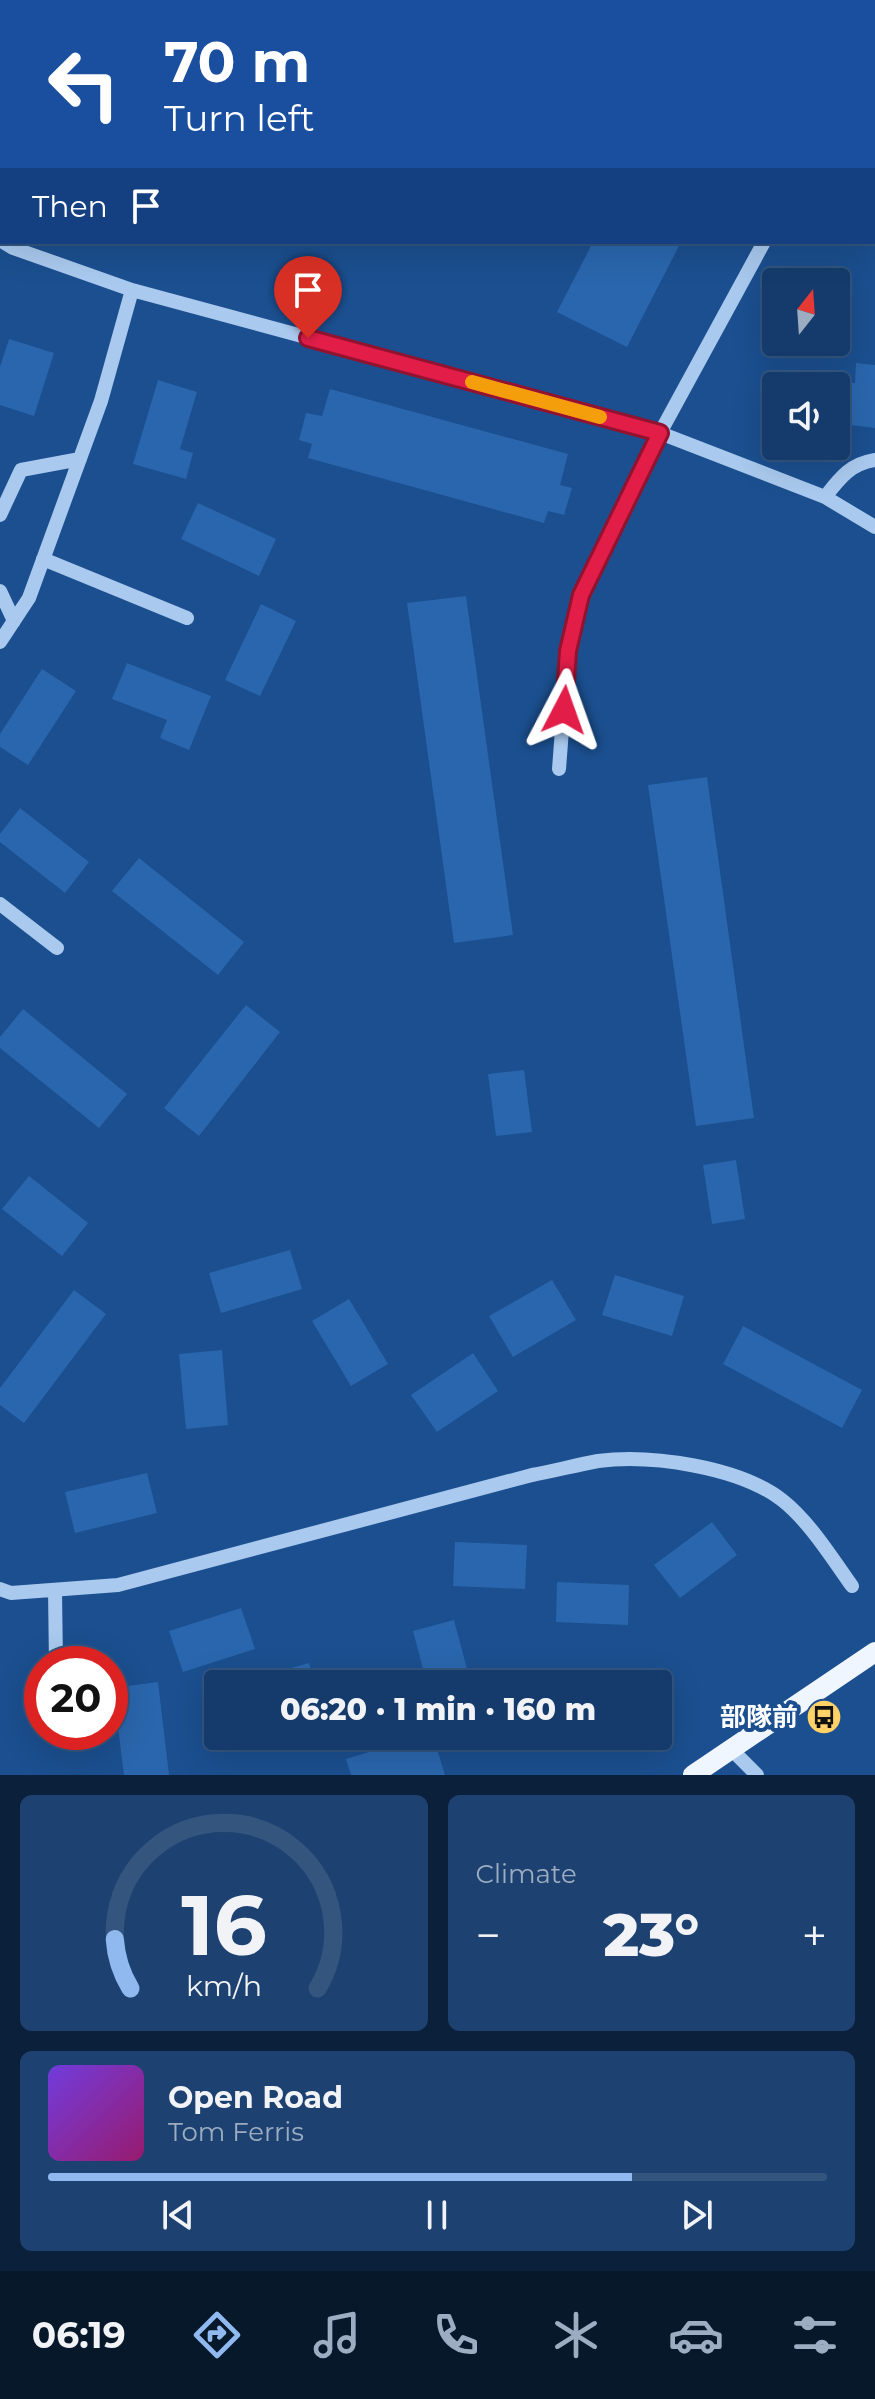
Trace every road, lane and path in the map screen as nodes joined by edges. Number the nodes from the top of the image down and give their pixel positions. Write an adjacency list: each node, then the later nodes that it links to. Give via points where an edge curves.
1 (7, 244): 3 (street)
2 (763, 244): 4 (street)
3 (132, 290): 4 (street); 5 (street)
4 (660, 433): 7 (street); 15 (street, via 573,621)
5 (80, 459): 8 (street, via 21,470); 10 (street)
6 (875, 460): 7 (street, via 859,462 844,473)
7 (825, 497): 9 (street)
8 (0, 515)
9 (875, 527)
10 (43, 559): 12 (street); 13 (street)
11 (0, 591): 13 (street)
12 (187, 618)
13 (14, 621): 14 (street)
14 (0, 642)
15 (559, 769)
16 (0, 904): 17 (street)
17 (57, 948)
18 (852, 1586): 20 (street, via 783,1501 752,1482 711,1468 601,1461 118,1585)
19 (0, 1589): 20 (street)
20 (55, 1590): 21 (street)
21 (56, 1646)
22 (875, 1652): 23 (main road)
23 (732, 1750): 24 (main road); 25 (street)
24 (693, 1775)
25 (757, 1775)

